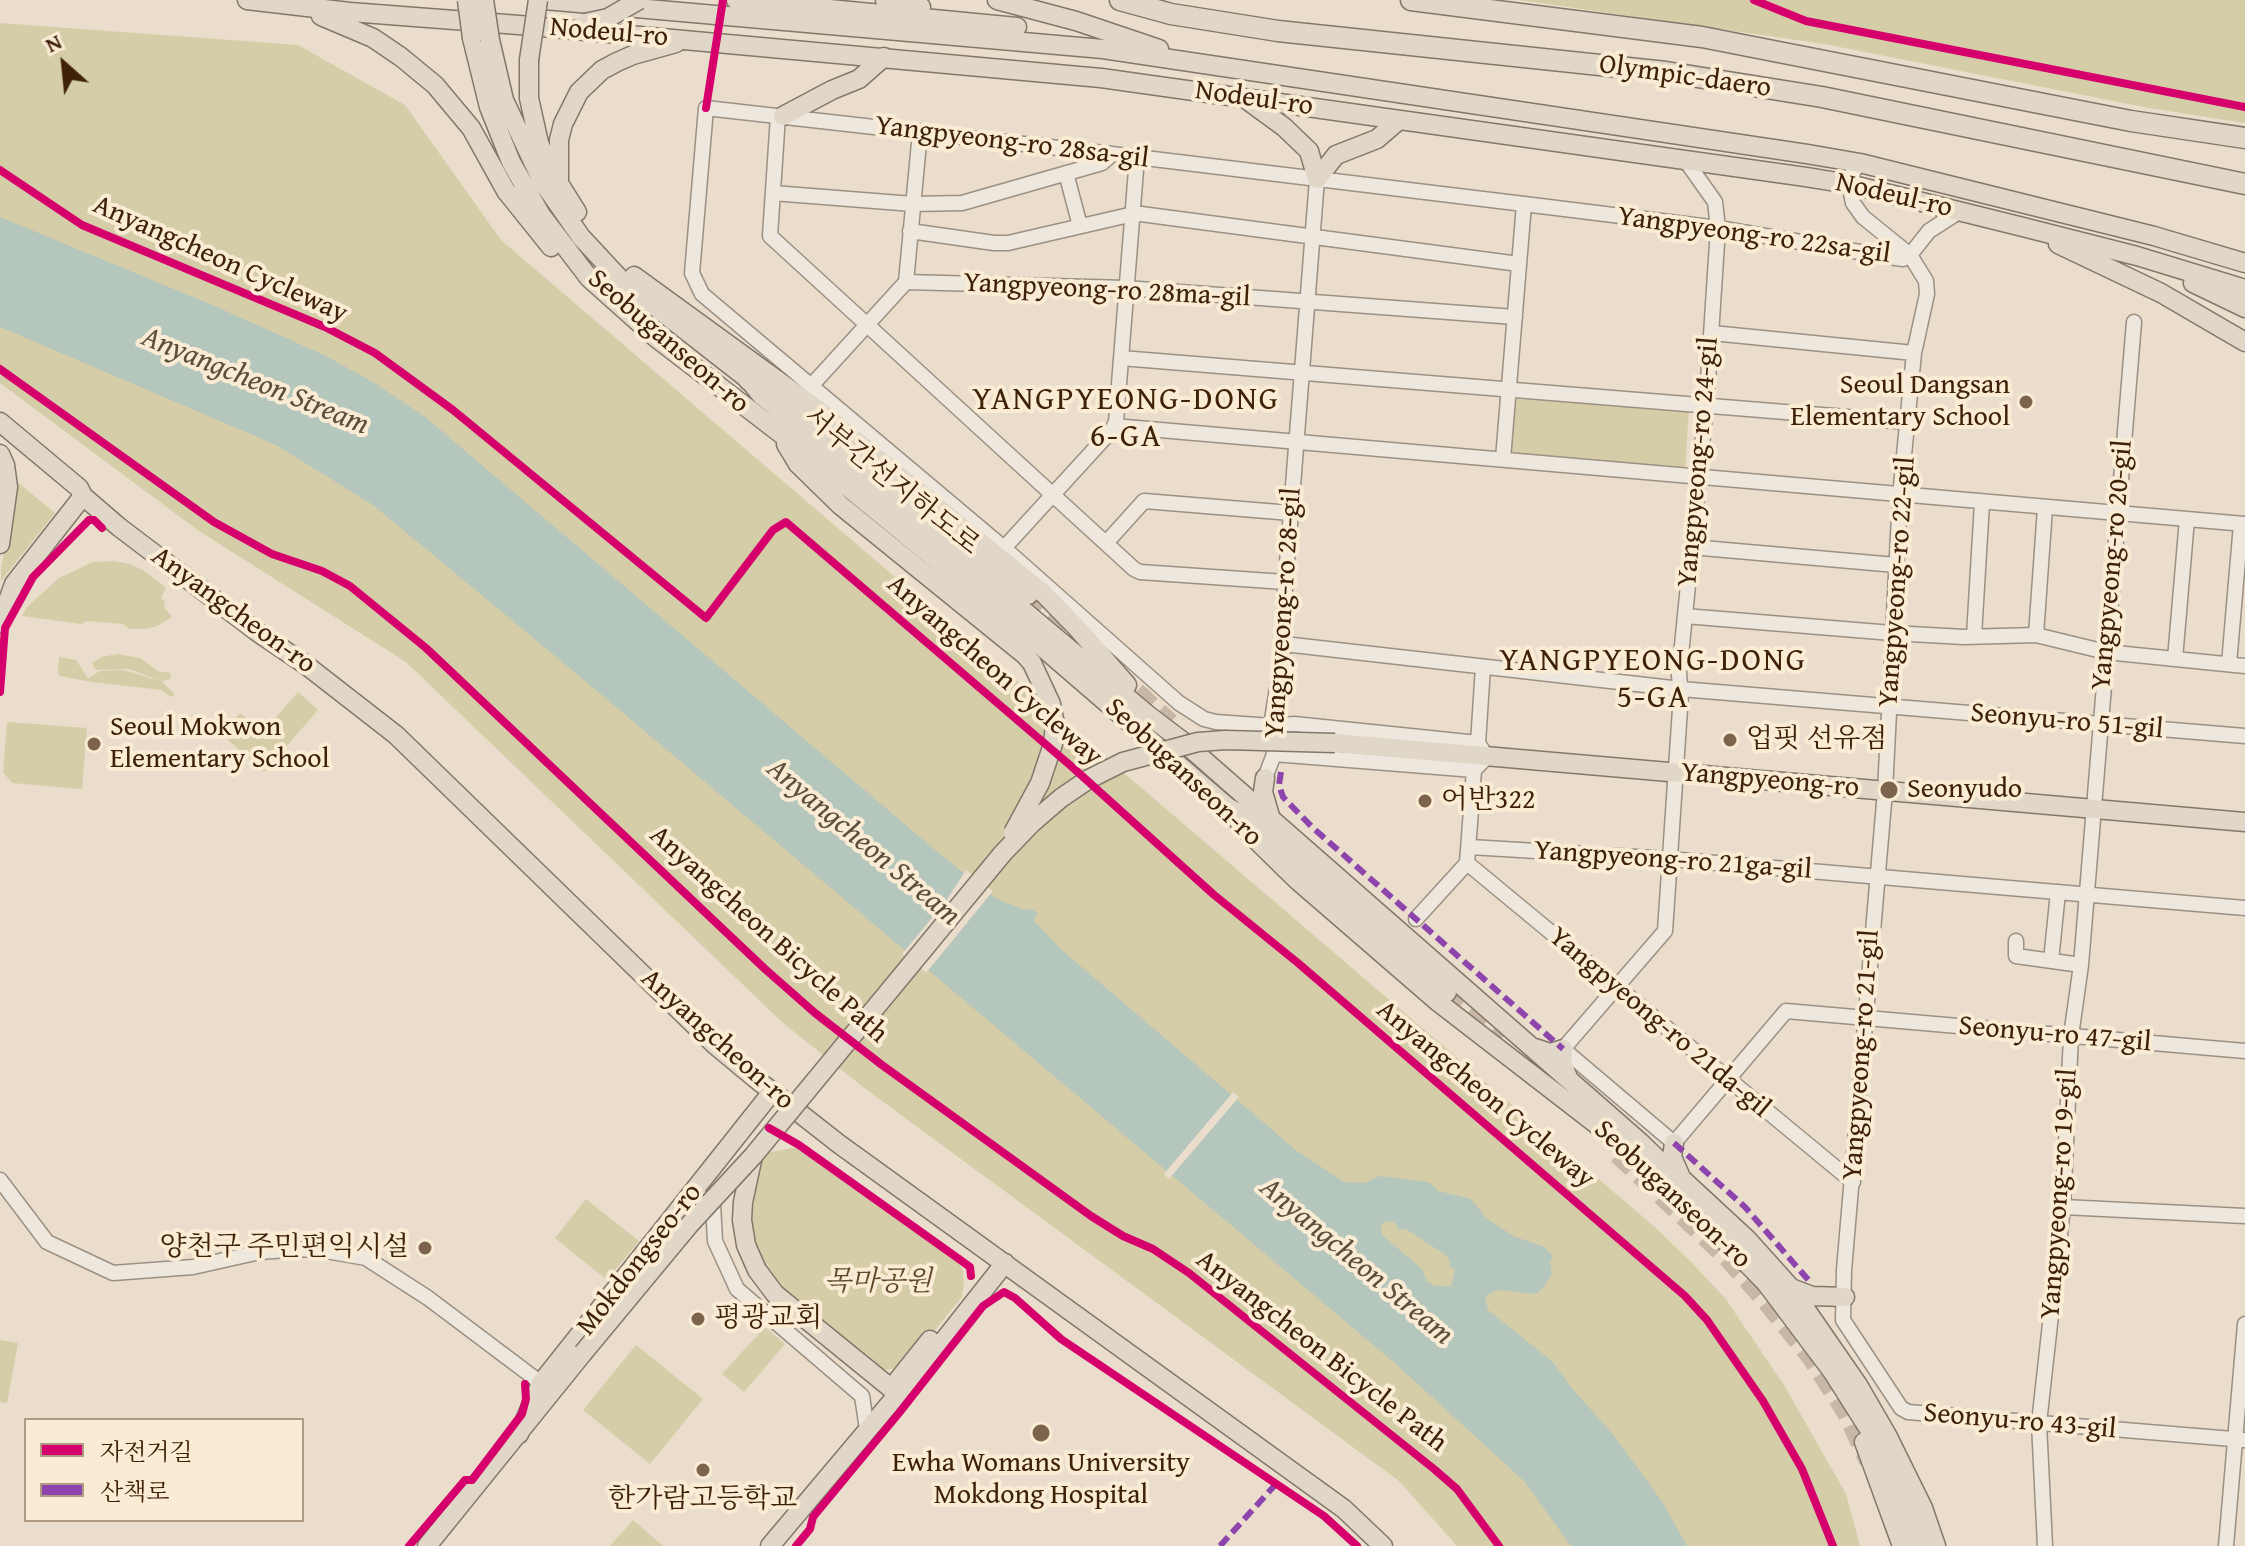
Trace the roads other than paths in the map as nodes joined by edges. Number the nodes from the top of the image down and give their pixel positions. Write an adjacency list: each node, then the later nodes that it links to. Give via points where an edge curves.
1 (247, 0): 15 (main road, Nodeul-ro)
2 (325, 0): 16 (main road)
3 (467, 0): 19 (main road, Seobuganseon-ro, bridge)
4 (484, 0): 19 (main road, Seobuganseon-ro, bridge)
5 (538, 0): 38 (main road, bridge, via 529,60 531,116)
6 (545, 0): 21 (main road, Nodeul-ro)
7 (639, 0): 17 (main road, bridge, via 608,18 585,23)
8 (736, 0): 18 (main road)
9 (885, 0): 14 (main road)
10 (904, 0): 14 (main road)
11 (997, 0): 23 (main road)
12 (1120, 0): 37 (highway, Olympic-daero, via 1278,31 1666,72 1806,95)
13 (1411, 0): 29 (highway, Olympic-daero, via 1702,37 2131,121)
14 (895, 1): 18 (main road)
15 (288, 5): 16 (main road, Nodeul-ro); 54 (main road, via 373,38 423,74 471,128 529,222 558,256)
16 (350, 12): 17 (main road, Nodeul-ro)
17 (519, 25): 20 (main road, Nodeul-ro)
18 (1017, 27): 21 (main road)
19 (481, 39): 54 (main road, Seobuganseon-ro, via 489,107 511,162 541,215); 67 (main road, Seobuganseon-ro, via 537,172 593,252 621,280)
20 (688, 40): 22 (main road, Nodeul-ro); 38 (main road, via 633,55 602,70 579,92 563,124)
21 (1103, 49): 23 (main road, Nodeul-ro)
22 (884, 57): 24 (main road, Nodeul-ro); 26 (main road, via 859,79)
23 (1207, 65): 33 (main road, Nodeul-ro)
24 (1245, 98): 27 (main road, Nodeul-ro); 35 (main road, via 1309,151)
25 (706, 108): 26 (street, Yangpyeong-ro 28sa-gil); 68 (street, Yangpyeong-ro, via 695,283)
26 (780, 116): 28 (street, Yangpyeong-ro 28sa-gil); 39 (street)
27 (1399, 120): 32 (main road, Nodeul-ro); 35 (main road, via 1377,139 1336,155)
28 (920, 132): 30 (street, Yangpyeong-ro 28sa-gil); 40 (street)
29 (2245, 138)
30 (1112, 154): 31 (street, Yangpyeong-ro 28sa-gil); 34 (street, via 1102,163)
31 (1137, 157): 35 (street, Yangpyeong-ro 28sa-gil); 43 (street)
32 (1686, 161): 36 (main road, Nodeul-ro); 46 (street, Yangpyeong-ro 24-gil, via 1715,202)
33 (1860, 163): 36 (street); 48 (main road, Nodeul-ro)
34 (1066, 173): 40 (street, via 962,203); 44 (street)
35 (1317, 179): 41 (street, Yangpyeong-ro 22sa-gil); 49 (street, Yangpyeong-ro 28-gil)
36 (1849, 184): 42 (main road, Nodeul-ro); 50 (street, Yangpyeong-ro 22sa-gil, via 1863,217)
37 (2245, 184)
38 (560, 186): 67 (main road, via 591,231 626,268)
39 (773, 193): 40 (street); 61 (street, via 770,236)
40 (913, 204): 47 (street)
41 (1524, 204): 46 (street, Yangpyeong-ro 22sa-gil); 53 (street)
42 (1960, 211): 45 (main road, Nodeul-ro); 50 (street, via 1929,231)
43 (1131, 215): 44 (street); 49 (street); 56 (street)
44 (1080, 226): 47 (street, via 994,243)
45 (2019, 226): 57 (main road, Nodeul-ro, via 2137,256); 63 (main road, via 2161,293)
46 (1718, 228): 50 (street, Yangpyeong-ro 22sa-gil, via 1903,259); 62 (street, Yangpyeong-ro 24-gil)
47 (910, 231): 55 (street)
48 (2154, 236): 51 (main road); 52 (main road, Nodeul-ro)
49 (1312, 237): 53 (street); 58 (street, Yangpyeong-ro 28-gil)
50 (1910, 255): 64 (street, Yangpyeong-ro 22-gil, via 1926,281 1927,294)
51 (2245, 255)
52 (2245, 263)
53 (1519, 264): 59 (street)
54 (589, 278): 75 (main road, Seobuganseon-ro)
55 (906, 282): 56 (street, Yangpyeong-ro 28ma-gil); 61 (street)
56 (1126, 288): 58 (street, Yangpyeong-ro 28ma-gil); 65 (street)
57 (2244, 301)
58 (1307, 302): 59 (street); 66 (street, Yangpyeong-ro 28-gil)
59 (1515, 317): 69 (street)
60 (2134, 322): 87 (street, Yangpyeong-ro 20-gil)
61 (868, 325): 68 (street); 80 (street)
62 (1712, 333): 64 (street); 70 (street, Yangpyeong-ro 24-gil)
63 (2245, 342)
64 (1914, 353): 72 (street, Yangpyeong-ro 22-gil)
65 (1121, 358): 66 (street); 73 (street)
66 (1302, 373): 69 (street); 76 (street, Yangpyeong-ro 28-gil)
67 (758, 378): 96 (highway, 서부간선지하도로); 117 (main road, Seobuganseon-ro, via 761,395)
68 (812, 385): 93 (street, Yangpyeong-ro)
69 (1509, 390): 70 (street); 78 (street)
70 (1706, 404): 72 (street); 79 (street, Yangpyeong-ro 24-gil)
71 (0, 422): 81 (main road, Anyangcheon-ro)
72 (1908, 422): 82 (street, Yangpyeong-ro 22-gil)
73 (1114, 426): 76 (street); 80 (street)
74 (0, 437): 81 (main road, Anyangcheon-ro, via 71,495)
75 (783, 438): 120 (main road, Seobuganseon-ro, via 932,555); 124 (main road, bridge, via 798,464 840,505 1032,663 1051,704 1053,744 1040,783)
76 (1296, 442): 78 (street); 86 (street, Yangpyeong-ro 28-gil)
77 (0, 454): 85 (main road, via 8,487)
78 (1503, 459): 79 (street)
79 (1698, 476): 82 (street); 92 (street, Yangpyeong-ro 24-gil)
80 (1053, 495): 90 (street); 93 (street)
81 (83, 496): 98 (main road, via 14,584); 145 (main road, Anyangcheon-ro, via 396,735 715,1045)
82 (1900, 496): 83 (street); 94 (street, Yangpyeong-ro 22-gil)
83 (1982, 503): 84 (street); 101 (street)
84 (2045, 508): 87 (street); 100 (street)
85 (2, 509): 91 (main road)
86 (1291, 513): 90 (street, via 1144,501); 95 (street, Yangpyeong-ro 28-gil)
87 (2116, 513): 88 (street); 103 (street, Yangpyeong-ro 20-gil)
88 (2187, 519): 89 (street); 104 (street)
89 (2243, 524): 105 (street)
90 (1106, 543): 95 (street, via 1140,572)
91 (0, 544)
92 (1691, 547): 94 (street); 97 (street, Yangpyeong-ro 24-gil)
93 (1004, 548): 111 (street, Yangpyeong-ro, via 1193,713 1216,722)
94 (1896, 565): 99 (street, Yangpyeong-ro 22-gil)
95 (1285, 582): 102 (street, Yangpyeong-ro 28-gil)
96 (1028, 594)
97 (1685, 616): 99 (street); 108 (street, Yangpyeong-ro 24-gil)
98 (0, 623)
99 (1892, 633): 101 (street); 109 (street, Yangpyeong-ro 22-gil)
100 (2036, 635): 101 (street); 103 (street)
101 (1974, 636)
102 (1284, 644): 107 (street, Seonyu-ro 51-gil); 111 (street, Yangpyeong-ro 28-gil)
103 (2106, 652): 104 (street); 110 (street, Yangpyeong-ro 20-gil)
104 (2175, 659): 105 (street)
105 (2229, 664): 106 (street)
106 (2245, 666)
107 (1483, 667): 108 (street, Seonyu-ro 51-gil); 114 (street)
108 (1681, 689): 109 (street, Seonyu-ro 51-gil); 115 (street, Yangpyeong-ro 24-gil)
109 (1890, 707): 110 (street, Seonyu-ro 51-gil); 118 (street, Yangpyeong-ro 22-gil)
110 (2100, 724): 112 (street, Seonyu-ro 51-gil); 119 (street, Yangpyeong-ro 20-gil)
111 (1271, 726): 113 (street, Yangpyeong-ro 28-gil); 114 (street, Yangpyeong-ro, via 1294,724)
112 (2245, 736)
113 (1274, 754): 114 (street, Yangpyeong-ro); 116 (street, Yangpyeong-ro 28-gil)
114 (1480, 757): 115 (main road, Yangpyeong-ro); 123 (street); 124 (main road, Yangpyeong-ro, bridge, via 1335,743 1226,740 1176,747 1123,762 1089,779)
115 (1676, 773): 118 (main road, Yangpyeong-ro); 125 (street, Yangpyeong-ro 24-gil)
116 (1265, 778): 117 (main road, via 1243,786); 121 (main road, via 1263,792)
117 (1229, 782): 121 (main road, Seobuganseon-ro)
118 (1885, 791): 119 (main road, Yangpyeong-ro); 127 (street, Yangpyeong-ro 21-gil)
119 (2092, 809): 122 (main road, Yangpyeong-ro); 129 (street, Yangpyeong-ro 19-gil)
120 (1231, 810): 137 (highway, via 1250,820); 162 (main road, Seobuganseon-ro, via 1308,890 1438,1002 1605,1131 1712,1228 1774,1293)
121 (1271, 819): 140 (main road, Seobuganseon-ro)
122 (2245, 822)
123 (1470, 847): 125 (street, Yangpyeong-ro 21ga-gil); 126 (street)
124 (1003, 853): 148 (main road, Mokdongseo-ro, bridge)
125 (1669, 859): 127 (street, Yangpyeong-ro 21ga-gil); 136 (street, Yangpyeong-ro 24-gil, via 1665,931)
126 (1467, 863): 131 (street); 136 (street, Yangpyeong-ro 21da-gil)
127 (1877, 877): 128 (street, Yangpyeong-ro 21ga-gil); 138 (street, Yangpyeong-ro 21-gil)
128 (2058, 892): 129 (street, Yangpyeong-ro 21ga-gil); 133 (street)
129 (2086, 894): 130 (street, Yangpyeong-ro 21ga-gil); 134 (street, Yangpyeong-ro 19-gil)
130 (2245, 908)
131 (1416, 919)
132 (2016, 941): 133 (street, via 2016,956)
133 (2048, 960): 134 (street); 135 (street)
134 (2081, 965): 139 (street, Yangpyeong-ro 19-gil)
135 (2043, 976)
136 (1616, 988): 141 (street, Yangpyeong-ro 24-gil); 143 (street, Yangpyeong-ro 21da-gil)
137 (1446, 992)
138 (1865, 1018): 139 (street, Seonyu-ro 47-gil); 143 (street, Seonyu-ro 47-gil, via 1786,1011); 151 (street, Yangpyeong-ro 21-gil)
139 (2071, 1036): 142 (street, Seonyu-ro 47-gil); 153 (street, Yangpyeong-ro 19-gil)
140 (1532, 1047): 141 (main road, via 1550,1053); 144 (main road, Seobuganseon-ro)
141 (1563, 1049): 144 (main road); 147 (street)
142 (2245, 1051)
143 (1727, 1080): 147 (street); 151 (street, Yangpyeong-ro 21da-gil)
144 (1570, 1081): 146 (main road, Seobuganseon-ro)
145 (772, 1092): 152 (main road, Mokdongseo-ro); 155 (main road, Anyangcheon-ro)
146 (1641, 1143): 147 (main road); 149 (main road, Seobuganseon-ro)
147 (1674, 1143): 149 (main road, via 1672,1157)
148 (753, 1156): 161 (main road, via 742,1220 746,1245 765,1283); 165 (main road, Mokdongseo-ro, bridge, via 690,1224)
149 (1681, 1178): 156 (main road, Seobuganseon-ro)
150 (0, 1180): 160 (street, via 47,1242 113,1273 193,1267 260,1252 326,1251 366,1258)
151 (1853, 1182): 157 (street, Yangpyeong-ro 21-gil)
152 (686, 1201): 160 (main road, Mokdongseo-ro); 164 (street, via 701,1198 713,1204 715,1241 737,1289 862,1396)
153 (2063, 1207): 154 (street); 163 (street, Yangpyeong-ro 19-gil)
154 (2245, 1216)
155 (1005, 1263): 161 (main road, via 910,1388); 169 (main road, Anyangcheon-ro, via 1344,1509)
156 (1791, 1288): 157 (main road, via 1812,1296); 172 (main road, Seobuganseon-ro, via 1874,1412 1923,1508)
157 (1845, 1297): 158 (street, Yangpyeong-ro 21-gil)
158 (1843, 1320): 163 (street, Seonyu-ro 43-gil, via 1908,1412)
159 (2245, 1324): 166 (street)
160 (541, 1383): 165 (main road, Mokdongseo-ro)
161 (898, 1394): 164 (main road)
162 (1847, 1394): 170 (main road); 171 (main road, Seobuganseon-ro, via 1886,1464)
163 (2039, 1423): 166 (street, Seonyu-ro 43-gil); 173 (street, Yangpyeong-ro 19-gil)
164 (867, 1429): 168 (main road)
165 (519, 1434): 167 (main road, Mokdongseo-ro)
166 (2239, 1440): 174 (street)
167 (427, 1546)
168 (770, 1546)
169 (1383, 1546)
170 (1902, 1546)
171 (1919, 1546)
172 (1936, 1546)
173 (2045, 1546)
174 (2226, 1546)

